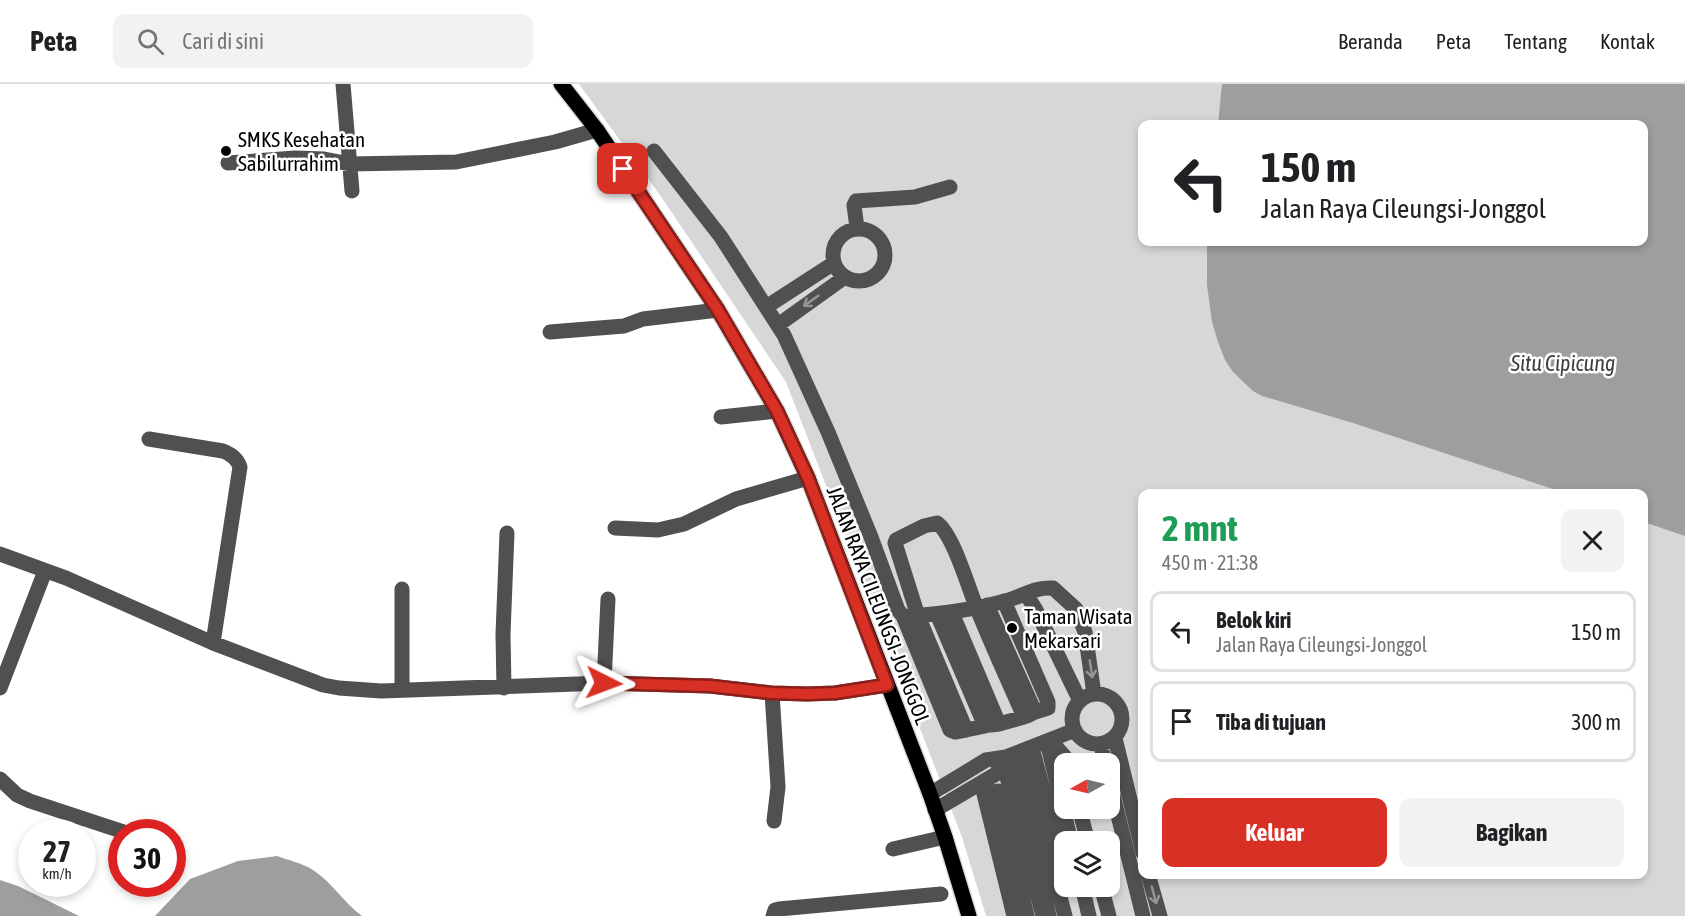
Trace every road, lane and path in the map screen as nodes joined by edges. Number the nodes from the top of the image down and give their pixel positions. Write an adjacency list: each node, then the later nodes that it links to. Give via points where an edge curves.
1 (343, 84): 6 (street)
2 (561, 84): 3 (main road, JALAN RAYA CILEUNGSI-JONGGOL)
3 (597, 130): 6 (street, via 477,159); 13 (main road, JALAN RAYA CILEUNGSI-JONGGOL)
4 (654, 151): 12 (street, via 721,237)
5 (228, 163): 6 (street, via 296,158)
6 (350, 164): 8 (street)
7 (950, 187): 9 (street, via 915,196 856,201)
8 (351, 191)
9 (857, 228): 10 (street, via 837,240); 11 (street, via 880,239 884,261 870,278 857,281)
10 (834, 263): 11 (street); 12 (street)
11 (845, 277): 14 (street, one-way to 14)
12 (766, 307): 14 (street)
13 (718, 310): 15 (street, via 643,319 624,326); 16 (main road, JALAN RAYA CILEUNGSI-JONGGOL)
14 (778, 325): 30 (street, via 872,537 897,610)
15 (550, 332)
16 (777, 411): 17 (street); 19 (main road, JALAN RAYA CILEUNGSI-JONGGOL)
17 (721, 417)
18 (149, 439): 31 (street, via 224,450 240,467)
19 (808, 478): 20 (street, via 736,499 684,524 658,530); 33 (main road, JALAN RAYA CILEUNGSI-JONGGOL)
20 (615, 528)
21 (507, 533): 35 (street)
22 (0, 554): 23 (street)
23 (45, 571): 31 (street); 34 (street)
24 (402, 589): 36 (street)
25 (1026, 594): 27 (street); 38 (street); 38 (street, one-way to 38, via 1038,588 1053,588 1076,609 1085,632)
26 (608, 599): 32 (street)
27 (1004, 601): 28 (street); 39 (street, via 1048,702 1048,708)
28 (982, 606): 29 (street); 30 (street, via 943,528 933,523 895,543); 39 (street)
29 (944, 614): 30 (street); 40 (street)
30 (910, 616): 40 (street, via 966,730)
31 (213, 643): 36 (street, via 322,685)
32 (604, 683): 35 (street); 37 (street, via 710,686)
33 (887, 685): 37 (street, via 835,693); 49 (main road, JALAN RAYA CILEUNGSI-JONGGOL)
34 (0, 688)
35 (504, 688): 36 (street)
36 (402, 690)
37 (771, 693): 52 (street, via 778,787)
38 (1087, 698): 41 (street, via 1072,717); 42 (street, via 1109,696 1120,707 1122,723)
39 (1029, 715): 40 (street)
40 (992, 725)
41 (1074, 730): 42 (street, via 1084,740); 46 (street)
42 (1108, 742): 45 (street); 56 (street)
43 (1049, 750): 44 (street, via 1057,748); 46 (street); 54 (street)
44 (1061, 753)
45 (1106, 753)
46 (1017, 763): 48 (street); 49 (street, via 986,760); 50 (street); 58 (street); 68 (street); 69 (street); 70 (street)
47 (0, 779): 53 (street, via 30,801)
48 (998, 791): 66 (street, via 984,794); 67 (street)
49 (930, 794): 50 (main road, JALAN RAYA CILEUNGSI-JONGGOL)
50 (935, 810): 55 (main road, JALAN RAYA CILEUNGSI-JONGGOL)
51 (1119, 819): 74 (street)
52 (774, 821)
53 (108, 827)
54 (1068, 831)
55 (945, 837): 57 (street); 65 (main road, JALAN RAYA CILEUNGSI-JONGGOL)
56 (1138, 837)
57 (892, 849)
58 (1054, 849)
59 (1149, 879): 75 (street, one-way to 75)
60 (941, 894): 64 (street, via 779,909)
61 (1071, 897): 71 (street)
62 (1085, 897): 72 (street)
63 (1104, 897): 73 (street)
64 (773, 916)
65 (969, 916)
66 (1014, 916)
67 (1027, 916)
68 (1043, 916)
69 (1049, 916)
70 (1065, 916)
71 (1076, 916)
72 (1089, 916)
73 (1109, 916)
74 (1143, 916)
75 (1160, 916)

